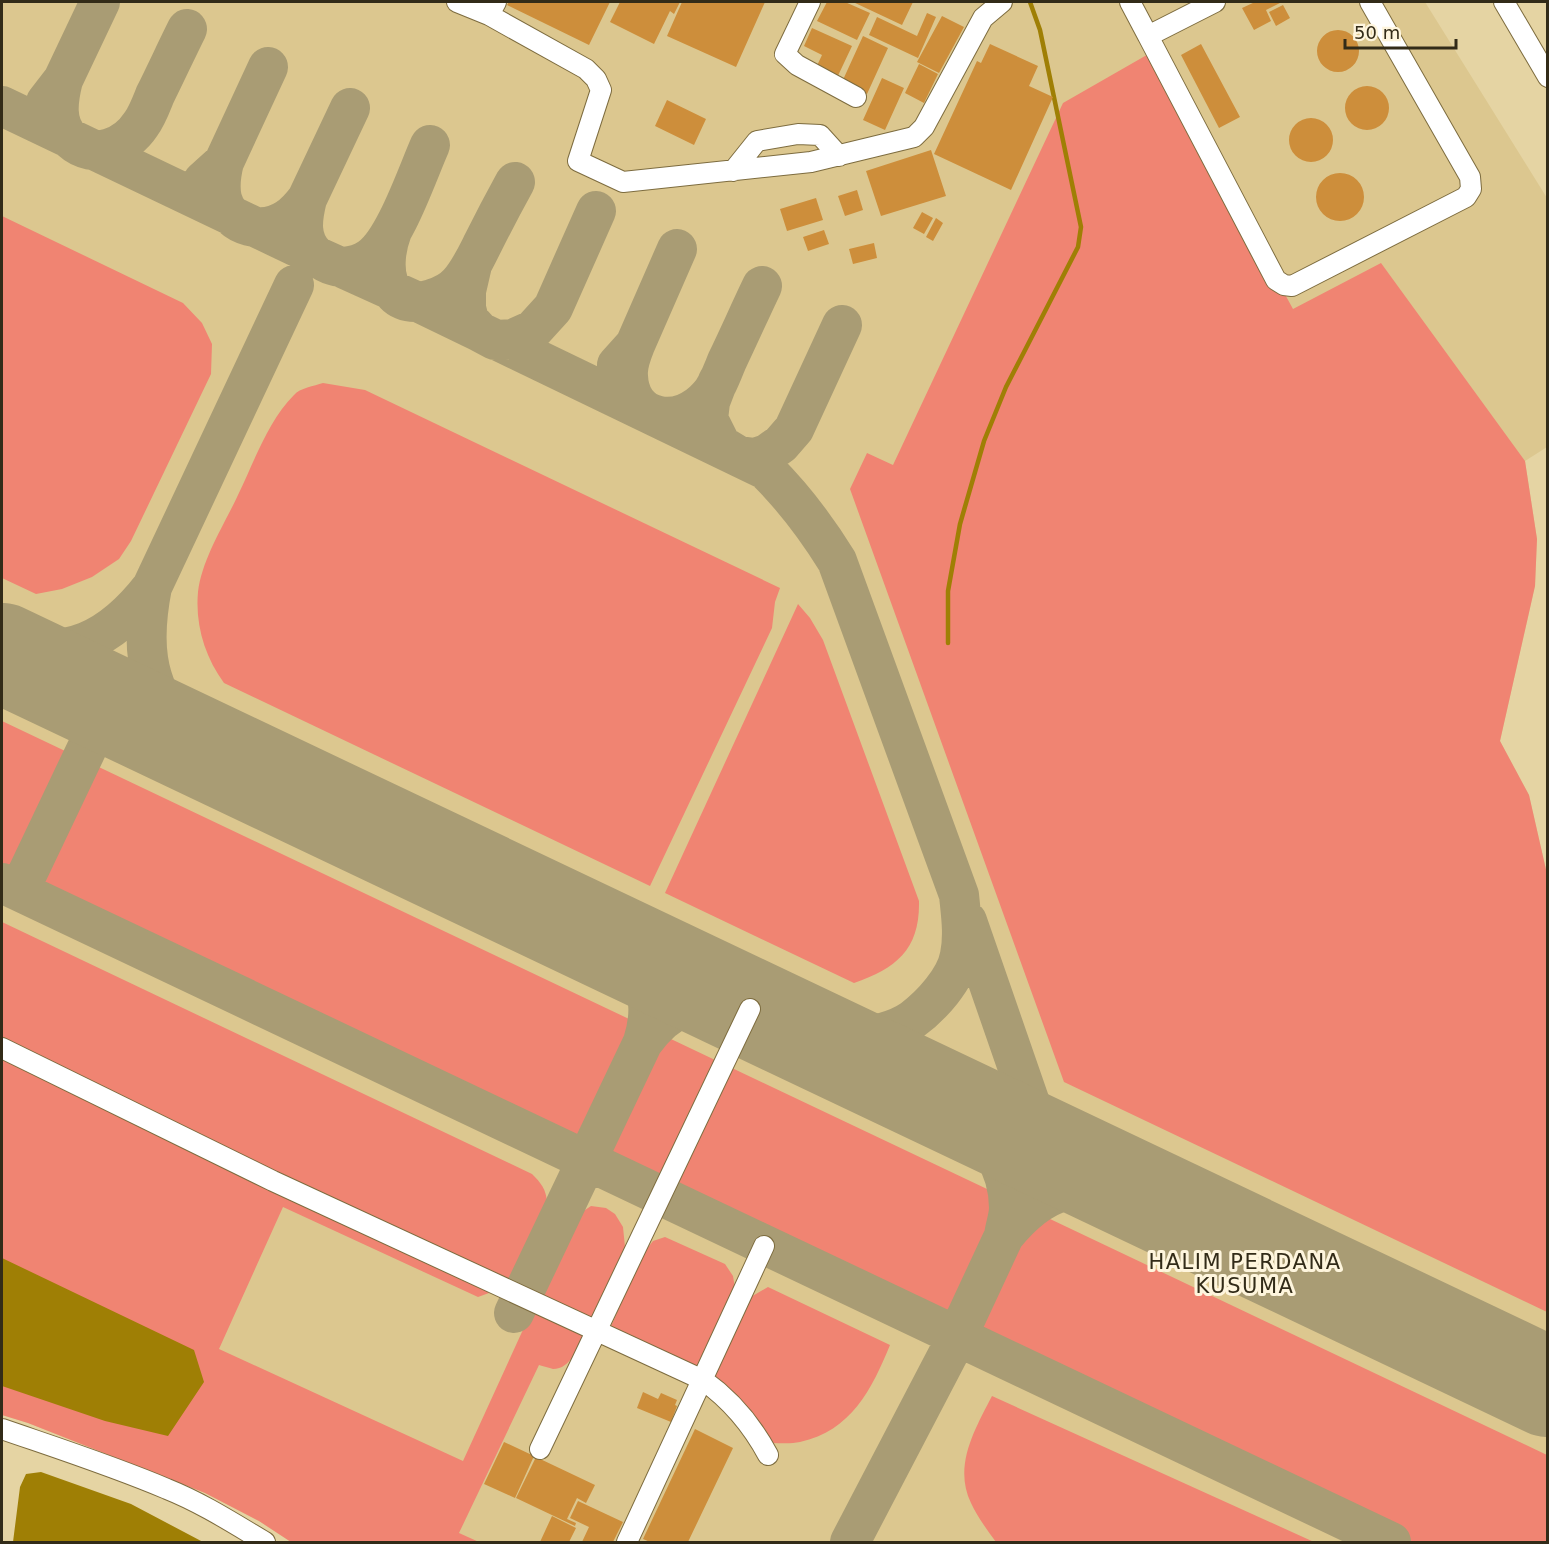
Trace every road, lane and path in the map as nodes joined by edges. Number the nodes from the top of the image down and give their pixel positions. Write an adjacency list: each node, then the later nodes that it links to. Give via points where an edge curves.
1 (457, 2): 8 (street)
2 (810, 2): 11 (street, via 785,54 797,65)
3 (1002, 2): 12 (street, via 983,18 924,127 914,137)
4 (1130, 2): 9 (street)
5 (1215, 2): 9 (street)
6 (1370, 2): 9 (street, via 1470,177 1471,189 1466,197 1292,286 1276,280)
7 (1504, 2): 10 (street)
8 (493, 8): 13 (street, via 596,79 601,90 578,161 623,182)
9 (1148, 36)
10 (1548, 77)
11 (856, 97)
12 (839, 156): 13 (street); 13 (street, via 820,135 798,134 757,141)
13 (733, 171)
14 (750, 1009): 17 (street)
15 (2, 1048): 17 (street, via 273,1181)
16 (764, 1246): 18 (street)
17 (596, 1331): 18 (street); 20 (street)
18 (703, 1380): 21 (street, via 738,1411); 23 (street)
19 (2, 1430): 22 (street, via 167,1489)
20 (540, 1449)
21 (768, 1455)
22 (265, 1542)
23 (627, 1542)

